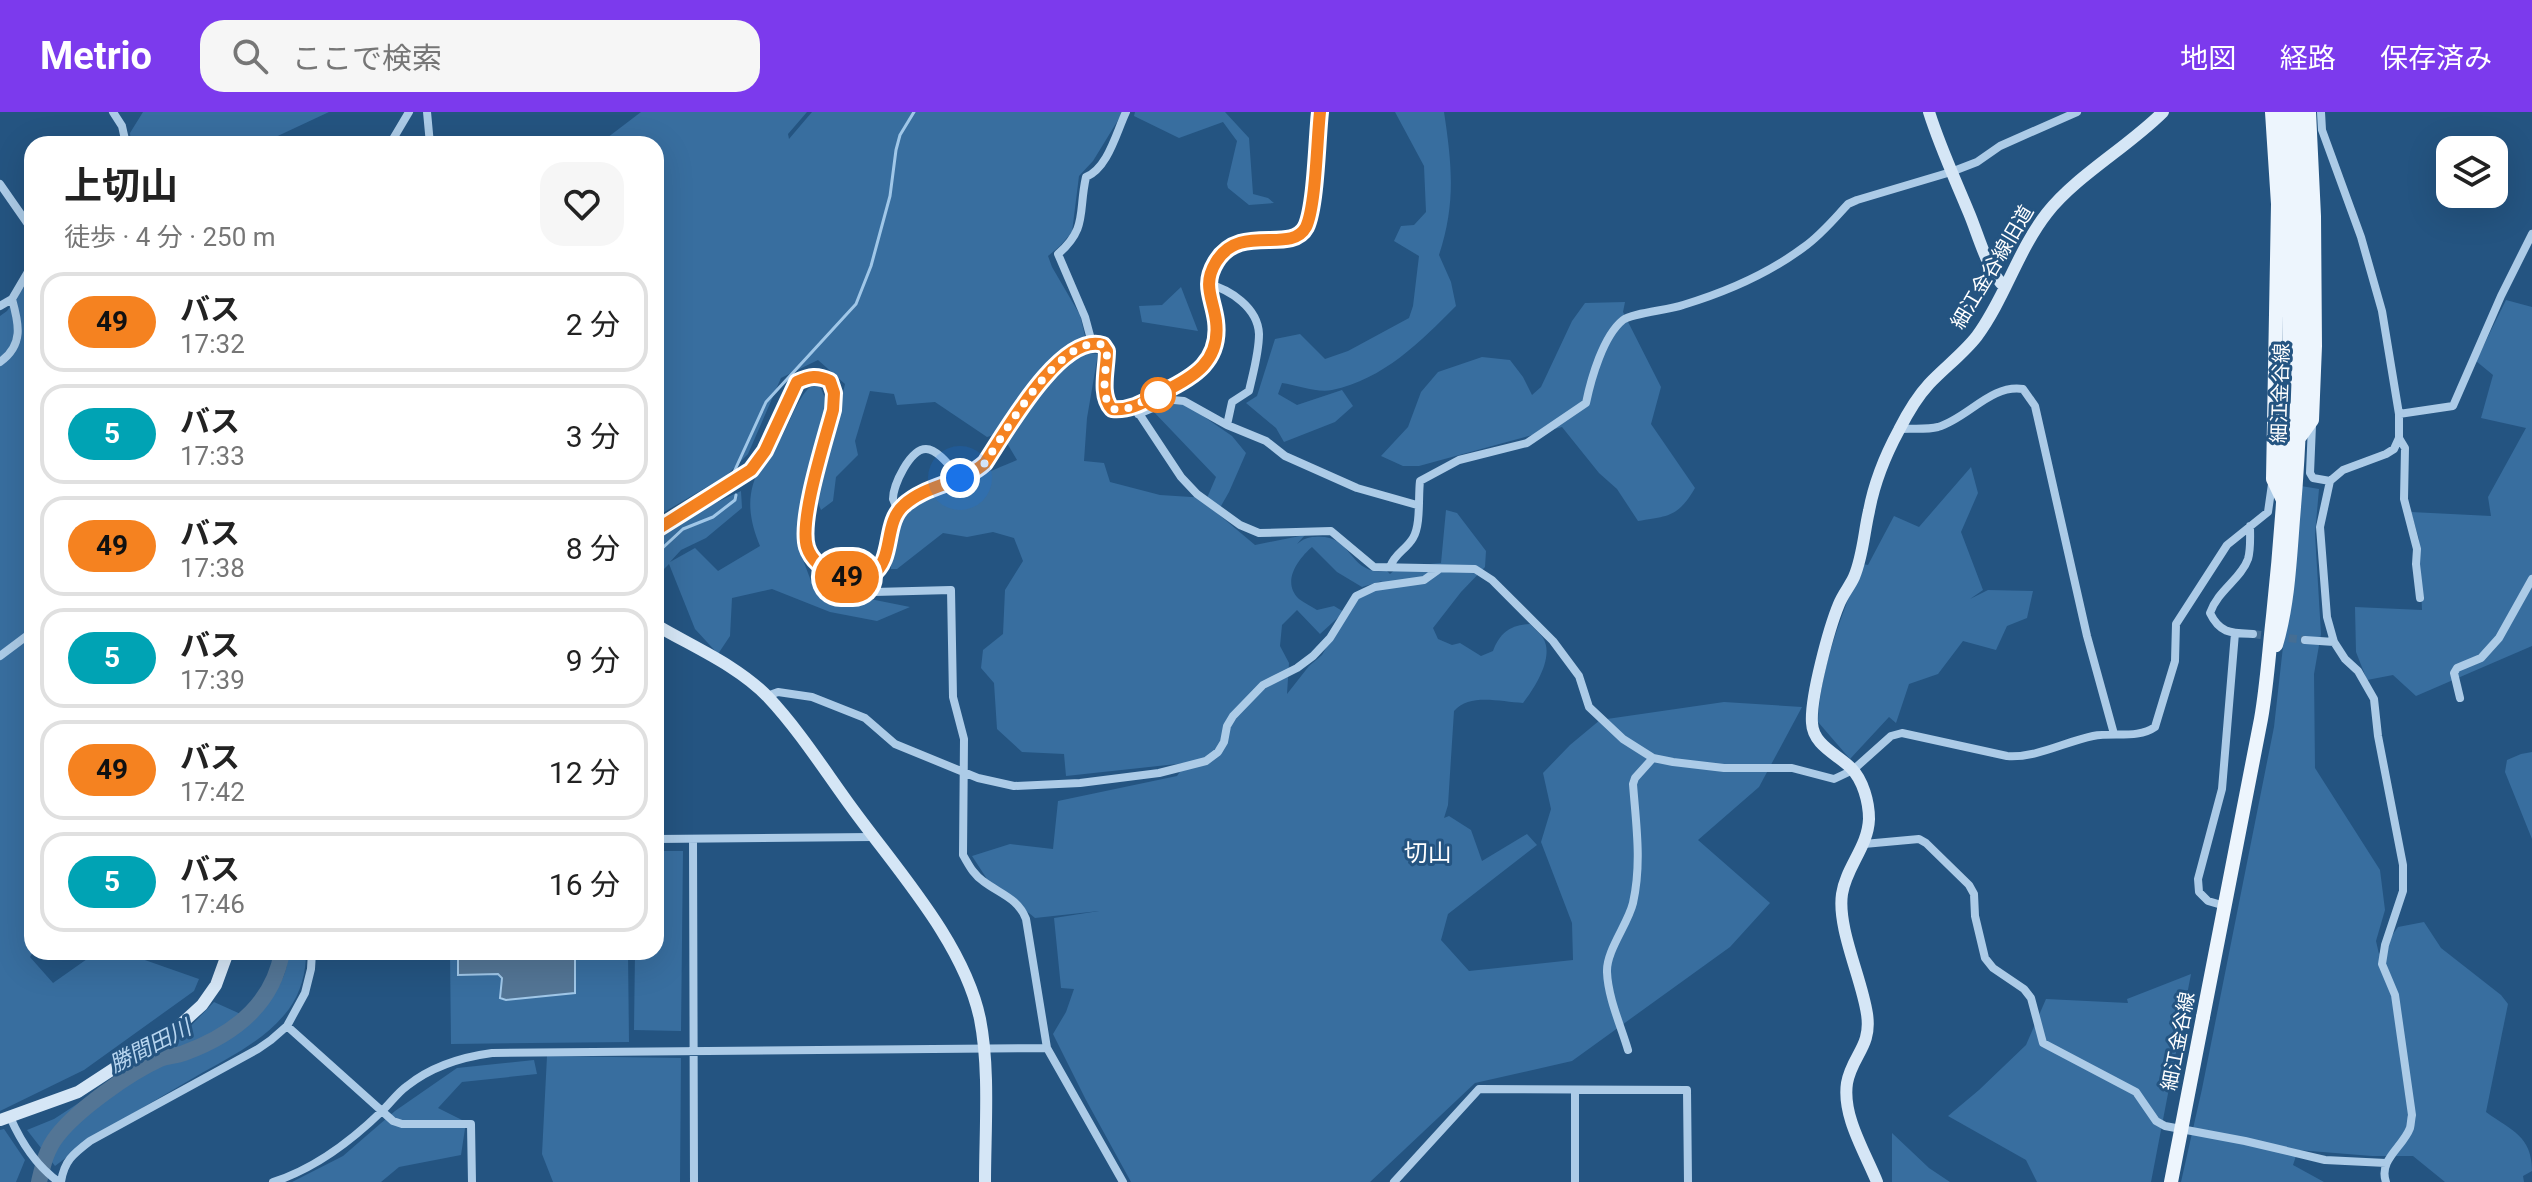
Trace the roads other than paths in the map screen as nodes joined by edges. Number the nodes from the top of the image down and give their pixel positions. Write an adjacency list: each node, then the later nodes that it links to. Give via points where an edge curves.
1 (113, 112): 14 (street)
2 (409, 112): 15 (street)
3 (427, 112): 16 (street)
4 (1126, 112): 26 (street, via 1103,165 1086,177 1079,229 1058,254)
5 (1320, 112): 22 (street, via 1306,228 1284,240 1242,241 1216,262)
6 (1929, 112): 17 (street)
7 (2077, 112): 17 (street)
8 (2163, 112): 23 (street, 細江金谷線旧道, via 2049,211)
9 (2272, 112): 36 (main road, via 2278,204)
10 (2284, 112): 38 (main road, 細江金谷線, via 2291,317)
11 (2296, 112): 33 (main road, 細江金谷線, via 2303,302)
12 (2309, 112): 30 (main road, via 2315,284)
13 (2321, 112): 29 (street, via 2322,130 2382,311)
14 (124, 136)
15 (395, 136)
16 (429, 136)
17 (1951, 172): 23 (street, via 1985,254); 39 (street, via 1848,204 1806,246 1728,290 1624,318 1601,355 1586,403 1527,443 1459,460 1420,481)
18 (0, 184): 19 (street)
19 (24, 218)
20 (2532, 234): 29 (street, via 2453,406)
21 (24, 279): 24 (street)
22 (1207, 284): 28 (street, via 1216,335 1205,365 1193,378); 31 (street, via 1234,294 1259,331 1249,391 1232,402)
23 (2005, 287): 32 (street, 細江金谷線旧道, via 1976,336 1927,387)
24 (12, 299): 25 (street); 27 (street, via 18,340)
25 (0, 306)
26 (1092, 343): 28 (street, via 1107,351 1107,404); 35 (street, via 1048,373 985,463)
27 (0, 362)
28 (1136, 410): 31 (street, via 1184,401); 43 (street, via 1181,477 1240,525 1259,533 1331,531 1374,567)
29 (2399, 414): 34 (street)
30 (2312, 420): 33 (main road); 37 (street, via 2310,473)
31 (1227, 425): 39 (street, via 1357,488)
32 (1899, 429): 58 (street, via 1936,427 2003,389 2023,389 2035,406); 60 (street, 細江金谷線旧道, via 1869,508 1854,576 1832,623 1813,705 1814,735)
33 (2299, 438): 55 (main road, 細江金谷線, via 2283,615)
34 (2399, 438): 37 (street, via 2386,454 2343,470); 47 (street, via 2405,448 2404,499 2417,549)
35 (960, 478): 40 (street, via 917,495); 40 (street, via 934,451 917,451 896,484)
36 (2273, 479): 38 (main road); 42 (street, via 2268,512)
37 (2330, 481): 53 (street, via 2320,527)
38 (2284, 500): 55 (main road, 細江金谷線)
39 (1417, 505): 43 (street, via 1416,533)
40 (897, 511): 46 (street, via 883,563 869,578)
41 (664, 525): 46 (street, via 751,470 797,382 821,377 830,381 833,410 806,519 807,549 817,564)
42 (2250, 526): 49 (street, via 2245,566 2210,613 2216,626); 58 (street, via 2227,545 2176,624 2175,661 2155,727 2146,733)
43 (1390, 567): 44 (street)
44 (1438, 570): 59 (street, via 1475,569 1492,580 1553,641 1579,676 1589,707); 61 (street, via 1424,580 1375,587 1356,596 1313,656 1263,685 1233,716 1218,752 1206,761 1159,773 1027,786)
45 (2532, 579): 57 (street, via 2499,638 2481,658 2457,668)
46 (857, 580): 61 (street, via 874,592 951,590 953,697)
47 (2420, 598)
48 (664, 630): 56 (street, via 733,669)
49 (2235, 633): 50 (street); 66 (street, via 2222,789 2198,879 2199,892)
50 (2253, 634)
51 (24, 638): 54 (street)
52 (2305, 640): 53 (street)
53 (2334, 642): 77 (street, via 2374,699 2403,865 2403,891 2382,964 2395,995 2412,1115 2409,1130)
54 (0, 656)
55 (2269, 673): 66 (main road, 細江金谷線)
56 (767, 696): 61 (street, via 778,692 812,697 865,718 895,744); 62 (street)
57 (2460, 698)
58 (2114, 734): 60 (street, via 2022,757 1902,733 1891,736)
59 (1653, 758): 60 (street, via 1724,768 1792,768 1834,779); 72 (street, via 1633,784 1637,883 1607,969)
60 (1853, 770): 65 (street, 細江金谷線旧道, via 1868,804)
61 (966, 773): 70 (street, via 963,855 984,882 1022,909)
62 (872, 837): 64 (street); 71 (street, via 943,932 969,981)
63 (664, 839): 64 (street)
64 (693, 839): 73 (street)
65 (1864, 844): 77 (street, via 1919,839 1926,843 1969,885 1985,958 2031,998 2043,1043 2136,1092 2156,1121 2325,1160); 87 (street, 細江金谷線旧道, via 1841,897 1869,1029 1851,1068 1847,1102)
66 (2225, 906): 88 (main road, 細江金谷線, bridge)
67 (225, 960): 76 (street, via 216,985 179,1026 78,1092)
68 (312, 960): 69 (street, via 305,993)
69 (287, 1026): 75 (street); 78 (street, via 258,1049 90,1141 75,1152)
70 (1047, 1048): 71 (street); 83 (street)
71 (984, 1049): 73 (street); 82 (street)
72 (1628, 1050)
73 (693, 1052): 75 (street, via 468,1056 408,1085); 81 (street)
74 (1575, 1090): 84 (street, via 1479,1089); 85 (street); 86 (street, via 1687,1090)
75 (381, 1112): 79 (street, via 313,1165); 80 (street, via 402,1124 471,1124)
76 (5, 1118): 78 (street)
77 (2386, 1163): 89 (street)
78 (57, 1180)
79 (273, 1182)
80 (472, 1182)
81 (694, 1182)
82 (985, 1182)
83 (1123, 1182)
84 (1394, 1182)
85 (1575, 1182)
86 (1688, 1182)
87 (1877, 1182)
88 (2171, 1182)
89 (2386, 1182)

